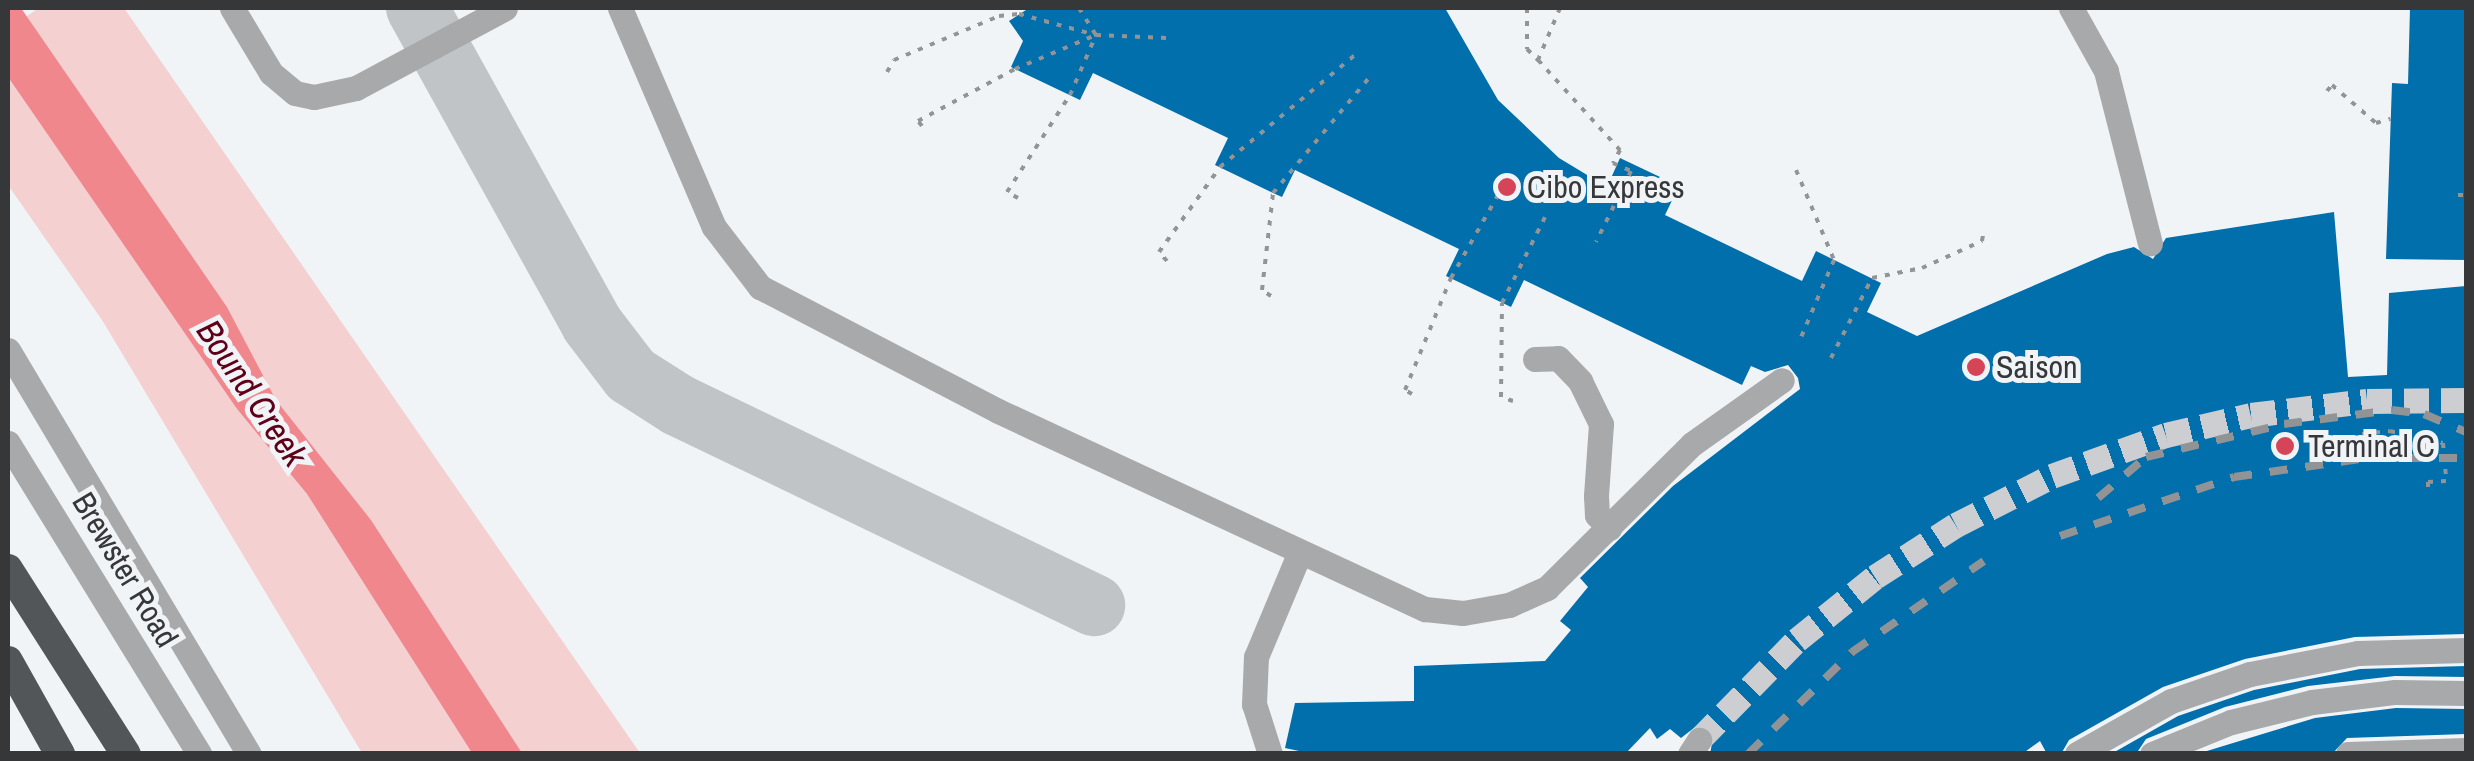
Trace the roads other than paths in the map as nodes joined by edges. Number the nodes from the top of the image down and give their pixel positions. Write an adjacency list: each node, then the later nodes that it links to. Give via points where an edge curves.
1 (232, 8): 2 (street, via 271,73 295,93 314,97 356,88)
2 (504, 8)
3 (620, 8): 11 (street, via 714,226 760,288)
4 (2070, 8): 5 (street, via 2106,70)
5 (2150, 242)
6 (8, 350): 21 (street)
7 (1535, 359): 10 (street, via 1558,358 1580,380 1602,424 1597,515)
8 (1782, 380): 10 (street, via 1692,444)
9 (8, 443): 16 (street, Brewster Road)
10 (1609, 528): 11 (street, via 1547,588 1509,605 1463,613 1383,595)
11 (1299, 554): 17 (street, via 1256,657 1254,704)
12 (8, 569): 20 (highway)
13 (2466, 650): 22 (street, via 2358,653 2250,674 2171,701)
14 (8, 661): 19 (highway)
15 (2466, 693): 23 (street, via 2317,701 2231,722)
16 (193, 746)
17 (1266, 749)
18 (2466, 750): 24 (street)
19 (60, 754)
20 (126, 754)
21 (250, 754)
22 (2076, 754)
23 (2152, 754)
24 (2348, 754)

